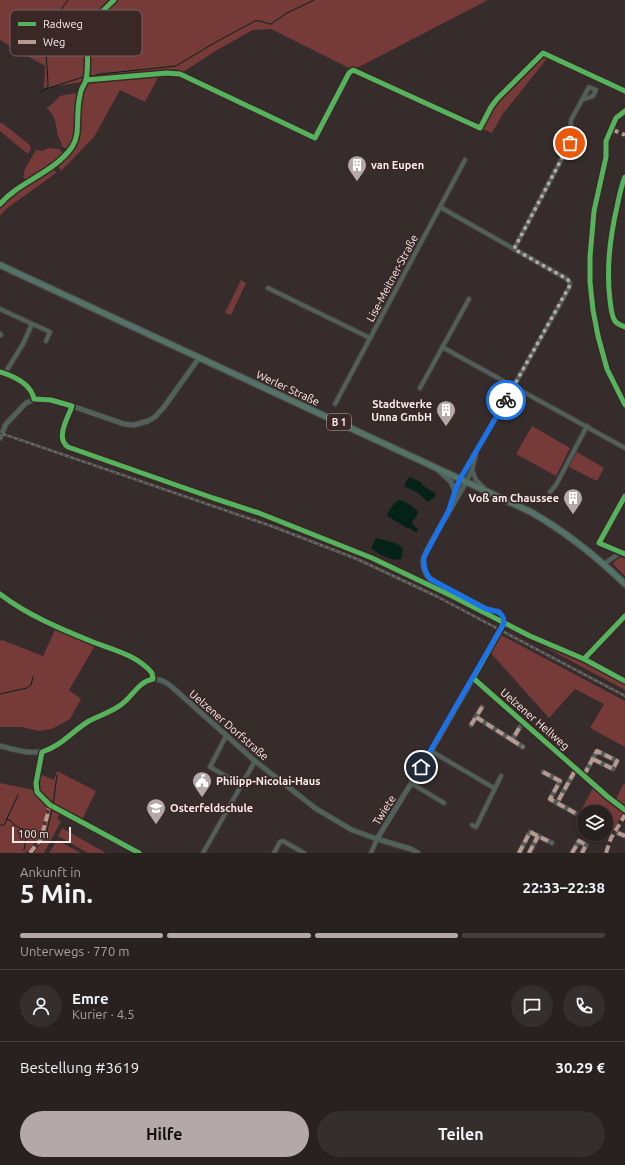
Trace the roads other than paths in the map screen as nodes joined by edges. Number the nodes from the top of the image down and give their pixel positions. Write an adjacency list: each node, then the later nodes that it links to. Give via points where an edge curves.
1 (582, 100): 4 (street, via 571,120 570,143)
2 (465, 160): 3 (street, Lise-Meitner-Straße)
3 (440, 207): 4 (street); 12 (street, Lise-Meitner-Straße)
4 (514, 249): 18 (street, via 567,279 570,284)
5 (0, 265): 15 (main road, Werler Straße / B 1)
6 (268, 288): 12 (street)
7 (469, 299): 14 (street)
8 (0, 309): 9 (street)
9 (5, 312): 10 (street); 11 (street)
10 (0, 314)
11 (32, 324): 13 (street, via 50,332); 17 (street)
12 (370, 338): 21 (street, Lise-Meitner-Straße)
13 (46, 341)
14 (442, 347): 18 (street); 19 (street)
15 (199, 358): 20 (street, via 155,417 134,425 51,400); 26 (main road, Werler Straße / B 1)
16 (0, 372): 17 (street)
17 (5, 373): 20 (street, via 21,381)
18 (514, 386): 22 (street); 25 (street)
19 (420, 388)
20 (34, 399): 23 (street, via 26,402 6,424)
21 (335, 404)
22 (587, 426): 24 (street); 32 (street)
23 (0, 438)
24 (625, 448)
25 (476, 453): 27 (street); 28 (street)
26 (436, 468): 28 (main road, Werler Straße / B 1); 30 (street, via 451,482)
27 (472, 470): 29 (street); 31 (street, via 476,480)
28 (460, 479): 29 (main road, Werler Straße / B 1); 30 (street, Twiete)
29 (466, 482): 31 (main road, Werler Straße / B 1); 33 (street, Twiete)
30 (455, 491): 33 (street, Twiete)
31 (487, 491): 37 (main road, Werler Straße / B 1, via 552,525)
32 (550, 492)
33 (449, 510): 40 (street, Twiete, via 424,557 425,572 435,582 486,609 499,612 504,620)
34 (598, 543): 35 (street)
35 (621, 552): 36 (street); 37 (street)
36 (625, 554)
37 (604, 564): 38 (main road, Werler Straße / B 1)
38 (625, 584)
39 (0, 594): 41 (street, via 67,631 122,652 152,672)
40 (473, 678): 44 (street, Uelzener Hellweg); 50 (street, Twiete)
41 (153, 679): 46 (street, Uelzener Dorfstraße, via 168,683); 48 (street, via 142,684 117,708 90,720 55,747 36,752)
42 (482, 707): 43 (street)
43 (476, 717): 45 (street); 47 (street)
44 (523, 722): 47 (street); 53 (street, Uelzener Hellweg)
45 (471, 725)
46 (226, 736): 52 (street, Uelzener Dorfstraße); 58 (street, via 210,767)
47 (512, 740): 49 (street)
48 (0, 746)
49 (523, 747)
50 (431, 751): 57 (street, Twiete); 60 (street)
51 (593, 759): 51 (street, via 613,769 617,761 597,751); 53 (street, Uelzener Hellweg, via 584,775)
52 (254, 761): 58 (street); 68 (street, Uelzener Dorfstraße, via 330,818)
53 (576, 769): 59 (street)
54 (543, 772): 56 (street)
55 (501, 776): 60 (street)
56 (560, 781): 59 (street); 62 (street, via 550,799)
57 (412, 783): 61 (street); 68 (street, Twiete)
58 (241, 785): 71 (street)
59 (567, 785): 62 (street)
60 (494, 788): 64 (street, via 478,828)
61 (444, 803)
62 (557, 804): 63 (street)
63 (575, 813)
64 (472, 825)
65 (618, 833): 67 (street)
66 (538, 836): 69 (street); 70 (street, via 530,832); 76 (street)
67 (625, 836)
68 (377, 839): 74 (street); 75 (street, Uelzener Dorfstraße)
69 (552, 843)
70 (520, 851): 76 (street)
71 (202, 853)
72 (274, 853): 73 (street, via 283,841)
73 (304, 853)
74 (371, 853)
75 (418, 853)
76 (528, 853)
77 (572, 853): 78 (street, via 579,841 586,845)
78 (582, 853)

